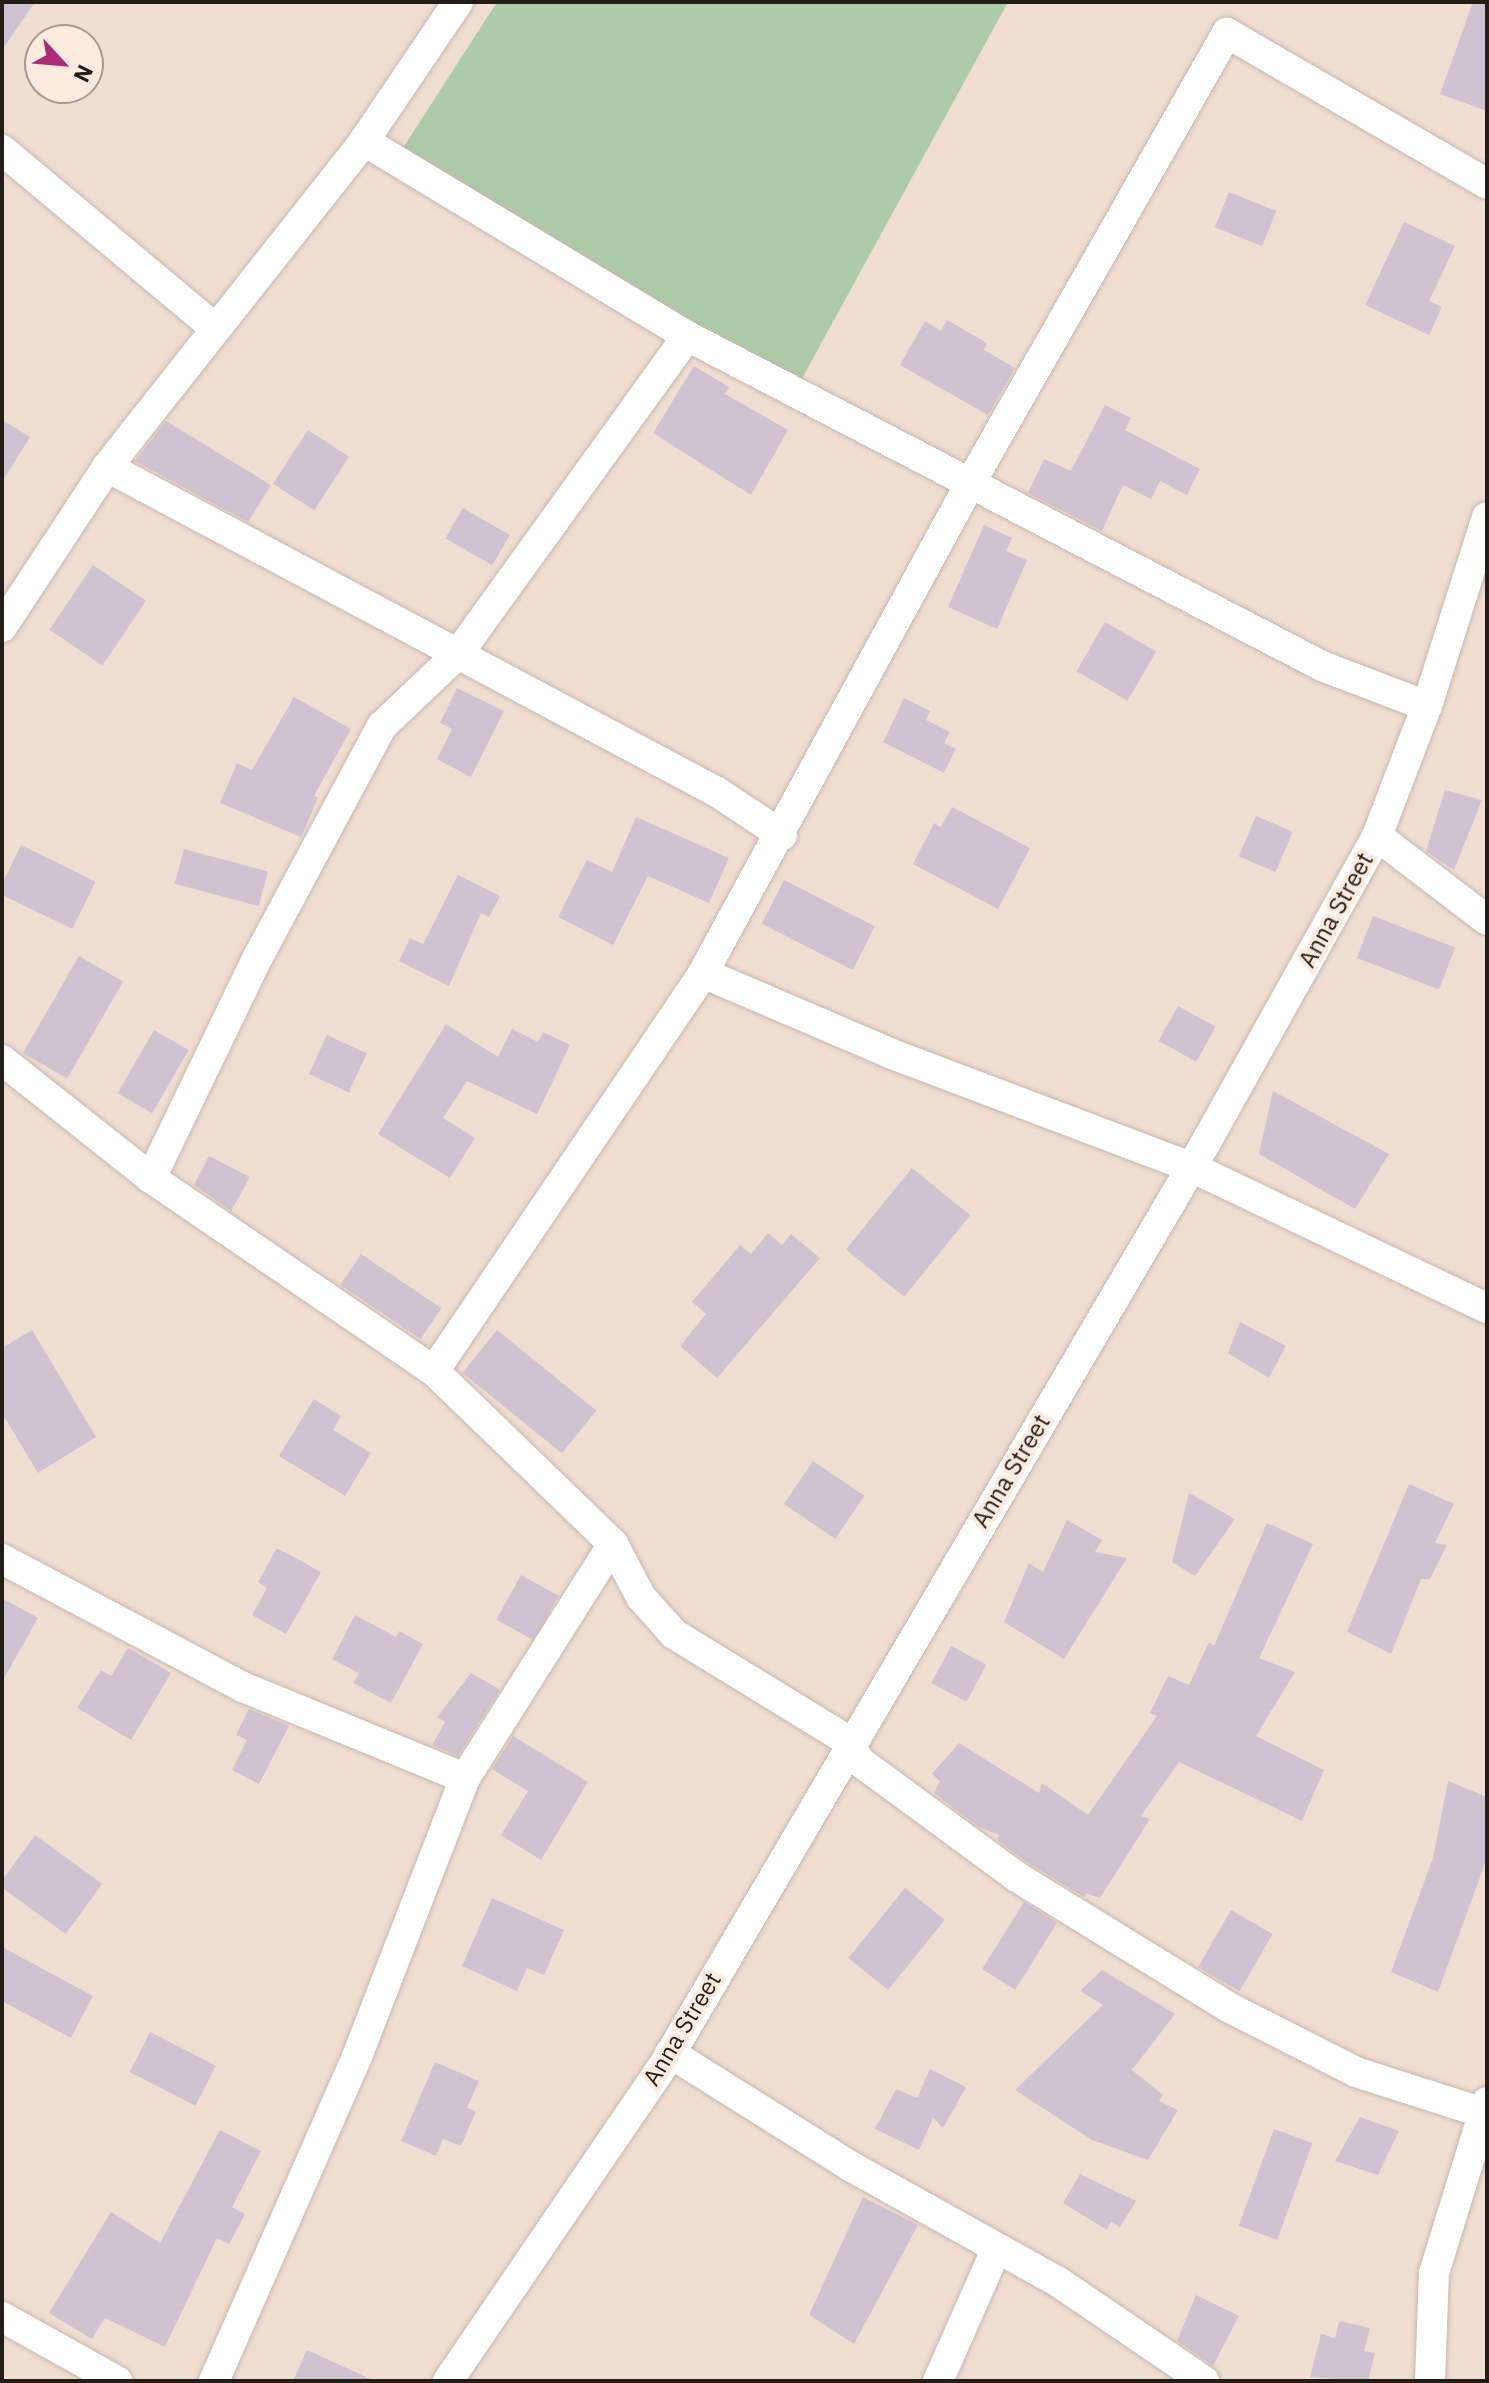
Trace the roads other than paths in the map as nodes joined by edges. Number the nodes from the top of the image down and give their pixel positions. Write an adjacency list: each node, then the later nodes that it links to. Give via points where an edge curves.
1 (446, 7): 2 (street)
2 (364, 141): 5 (street); 6 (street)
3 (2, 150): 5 (street)
4 (1487, 184): 8 (street, via 1227,33)
5 (214, 327): 7 (street)
6 (687, 336): 8 (street); 11 (street)
7 (107, 467): 10 (street); 11 (street)
8 (971, 482): 12 (street, via 1322,666); 13 (street)
9 (1487, 517): 12 (street, Anna Street)
10 (2, 627)
11 (458, 654): 13 (street, via 717,792); 19 (street, via 382,726 258,957)
12 (1427, 706): 14 (street, Anna Street)
13 (782, 835): 16 (street)
14 (1377, 836): 15 (street); 18 (street, Anna Street)
15 (1487, 920)
16 (703, 973): 18 (street, via 892,1054); 21 (street)
17 (2, 1060): 19 (street)
18 (1191, 1167): 20 (street); 24 (street, Anna Street)
19 (151, 1178): 21 (street)
20 (1487, 1308)
21 (434, 1371): 22 (street)
22 (613, 1544): 24 (street, via 641,1597 674,1634); 25 (street)
23 (2, 1559): 25 (street, via 243,1687)
24 (850, 1742): 26 (street, Anna Street); 27 (street, via 859,1761 1017,1877 1230,2008 1356,2072)
25 (465, 1778): 31 (street, via 356,2059)
26 (670, 2053): 28 (street); 32 (street, Anna Street)
27 (1486, 2109): 35 (street, via 1434,2273)
28 (996, 2250): 33 (street); 34 (street, via 1057,2281)
29 (2, 2317): 30 (street)
30 (117, 2381)
31 (214, 2381)
32 (448, 2381)
33 (938, 2381)
34 (1204, 2381)
35 (1430, 2381)

